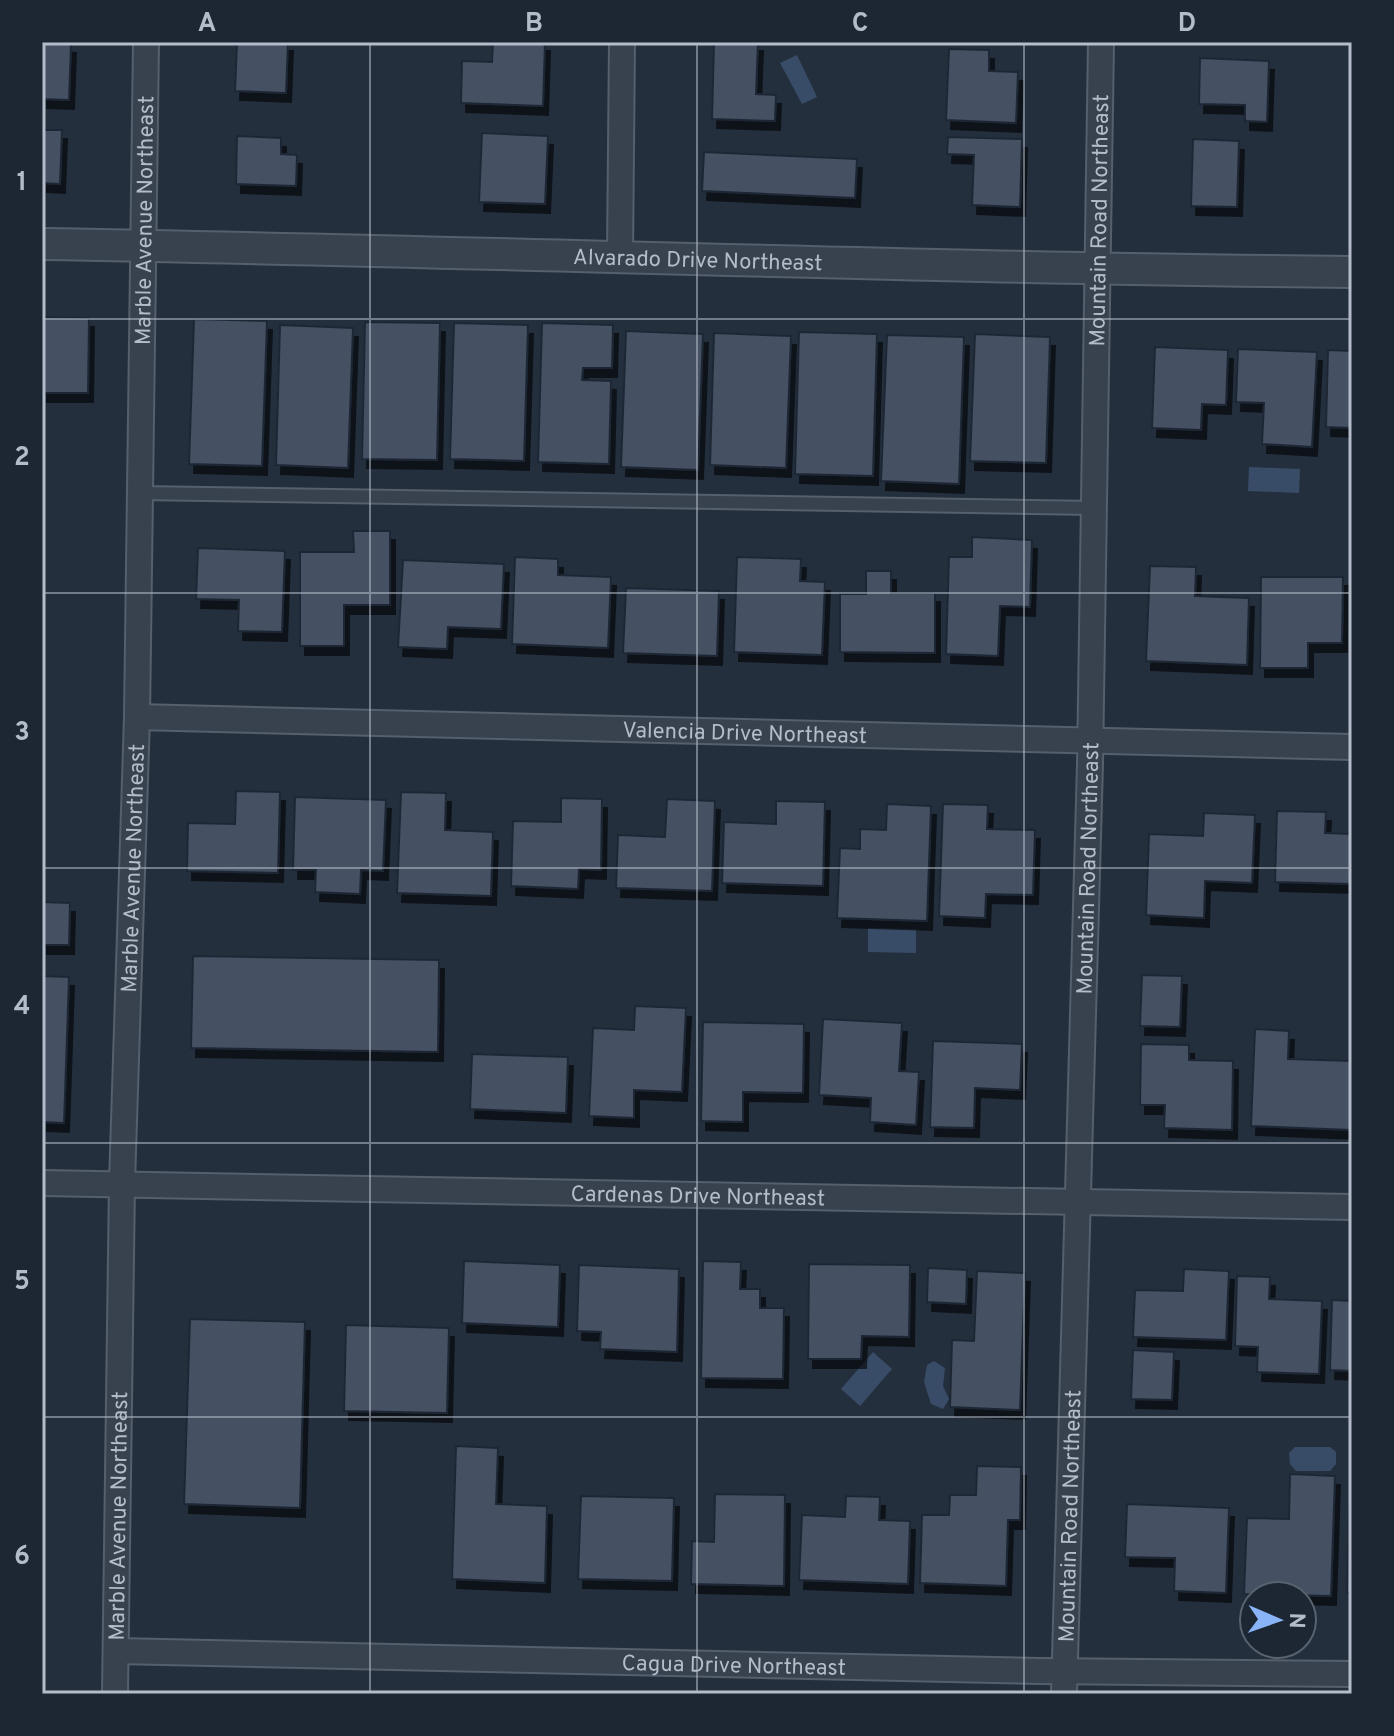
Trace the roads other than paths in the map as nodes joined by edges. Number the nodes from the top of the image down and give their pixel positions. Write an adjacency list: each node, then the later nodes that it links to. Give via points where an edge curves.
1 (146, 42): 5 (street, Marble Avenue Northeast)
2 (622, 42): 6 (street)
3 (1101, 42): 7 (street, Mountain Road Northeast)
4 (42, 244): 5 (street, Alvarado Drive Northeast)
5 (142, 245): 6 (street, Alvarado Drive Northeast); 9 (street, Marble Avenue Northeast)
6 (620, 255): 7 (street, Alvarado Drive Northeast)
7 (1096, 270): 8 (street, Alvarado Drive Northeast); 10 (street, Mountain Road Northeast)
8 (1352, 272)
9 (139, 493): 10 (lane); 11 (street, Marble Avenue Northeast)
10 (1094, 508): 12 (street, Mountain Road Northeast)
11 (137, 717): 12 (street, Valencia Drive Northeast); 15 (street, Marble Avenue Northeast)
12 (1091, 741): 13 (street, Valencia Drive Northeast); 16 (street, Mountain Road Northeast)
13 (1352, 747)
14 (42, 1183): 15 (street, Cardenas Drive Northeast)
15 (122, 1183): 16 (street, Cardenas Drive Northeast); 18 (street, Marble Avenue Northeast)
16 (1077, 1200): 17 (street, Cardenas Drive Northeast); 20 (street, Mountain Road Northeast)
17 (1352, 1207)
18 (116, 1651): 20 (street, Cagua Drive Northeast); 21 (street, Marble Avenue Northeast)
19 (1352, 1674): 20 (street, Cagua Drive Northeast)
20 (1064, 1682)
21 (115, 1694)

